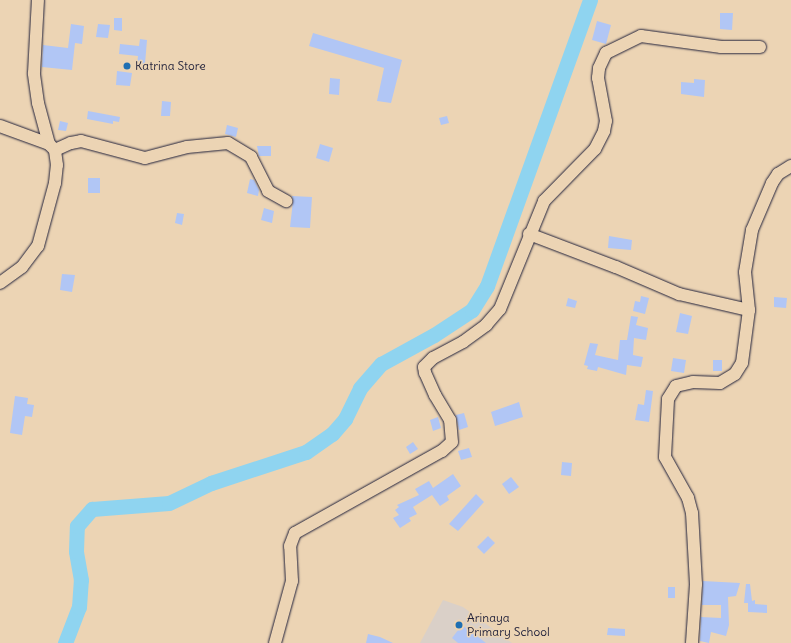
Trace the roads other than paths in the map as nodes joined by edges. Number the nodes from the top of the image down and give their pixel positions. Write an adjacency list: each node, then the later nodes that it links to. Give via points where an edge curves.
1 (38, 0): 4 (street, via 35,81)
2 (760, 47): 7 (street, via 721,47 641,36 612,48 603,58 599,68 605,110 604,131 586,159 544,201)
3 (0, 126): 4 (street)
4 (52, 147): 6 (street, via 81,142 145,158 187,147 228,143 251,157 268,191); 8 (street, via 57,164 55,183 38,246 22,267)
5 (791, 166): 9 (street, via 778,174 772,183 752,230 745,272)
6 (286, 201)
7 (529, 234): 9 (street, via 679,294); 10 (street, via 500,310 486,325 463,342 433,358 424,367 435,395 450,420 452,442 435,456 295,533 290,546 292,581)
8 (0, 283)
9 (749, 310): 11 (street, via 742,363 735,374 720,383 693,382 676,386 668,399 665,458 688,498 692,513 696,584)
10 (275, 643)
11 (692, 643)

